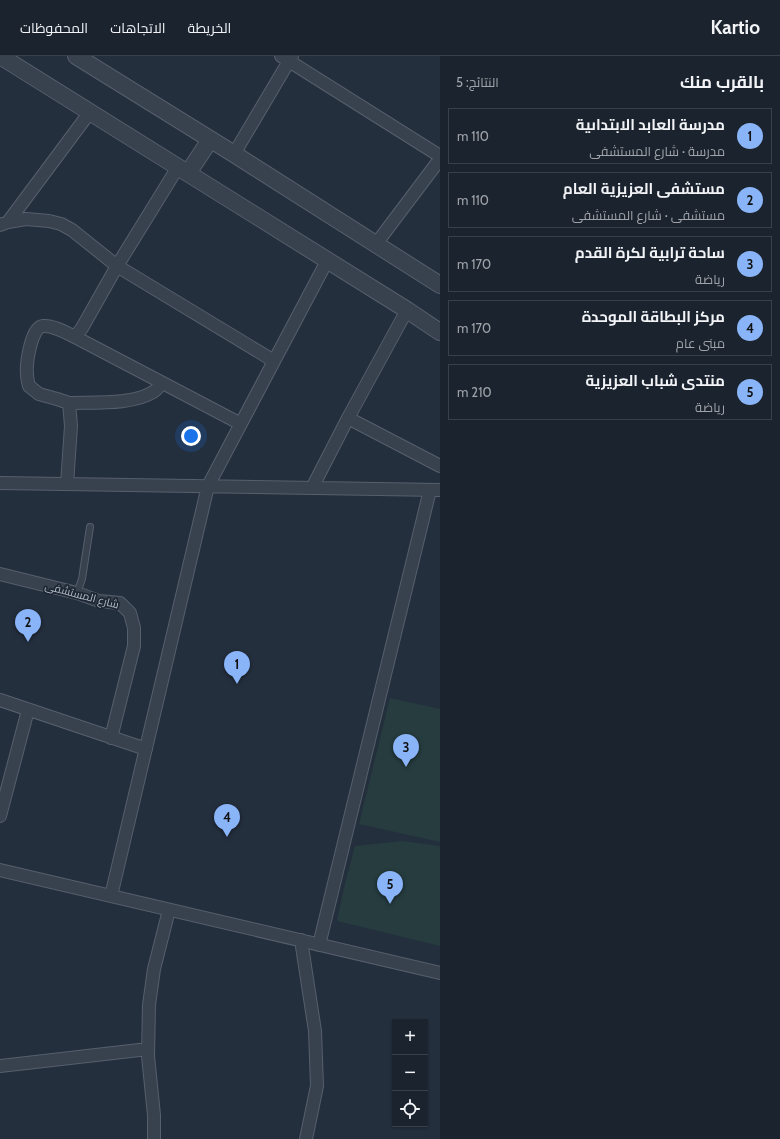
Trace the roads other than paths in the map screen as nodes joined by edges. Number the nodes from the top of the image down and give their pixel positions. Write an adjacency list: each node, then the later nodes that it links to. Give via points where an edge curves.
1 (0, 56): 4 (street)
2 (76, 56): 5 (street)
3 (287, 58): 6 (street); 7 (street)
4 (90, 112): 9 (street); 10 (street)
5 (210, 140): 6 (street); 9 (street)
6 (234, 154): 11 (street)
7 (440, 156)
8 (440, 159): 11 (street)
9 (183, 170): 12 (street); 13 (street)
10 (4, 224): 13 (street, via 26,219 49,220 61,224)
11 (376, 244): 14 (street)
12 (327, 261): 15 (street); 18 (street)
13 (117, 266): 17 (street); 18 (street)
14 (440, 285)
15 (407, 310): 16 (street); 21 (street)
16 (440, 332)
17 (75, 337): 19 (street); 20 (street, via 54,327 42,325 37,328 28,352 29,386 39,394)
18 (274, 361): 22 (street)
19 (162, 383): 20 (street, via 154,392 136,400); 22 (street)
20 (69, 404): 25 (street, via 71,426)
21 (348, 418): 23 (street); 27 (street)
22 (241, 424): 26 (street)
23 (440, 466)
24 (0, 483): 25 (street)
25 (67, 484): 26 (street)
26 (208, 486): 27 (street); 35 (street)
27 (312, 488): 28 (street)
28 (435, 490): 41 (street)
29 (90, 527): 31 (lane, via 82,579)
30 (0, 574): 31 (street, شارع المستشفى)
31 (77, 593): 34 (street, شارع المستشفى, via 99,601 120,604 130,613 133,621 134,646)
32 (0, 700): 33 (street)
33 (28, 710): 34 (street); 36 (street)
34 (112, 738): 35 (street)
35 (146, 749): 38 (street)
36 (0, 816)
37 (0, 870): 38 (street)
38 (111, 896): 39 (street)
39 (169, 910): 40 (street); 43 (street, via 154,969)
40 (301, 940): 41 (street); 46 (street, via 315,1031 317,1086)
41 (319, 945): 42 (street)
42 (440, 973)
43 (148, 1049): 44 (street); 45 (street)
44 (0, 1066)
45 (154, 1139)
46 (306, 1139)

